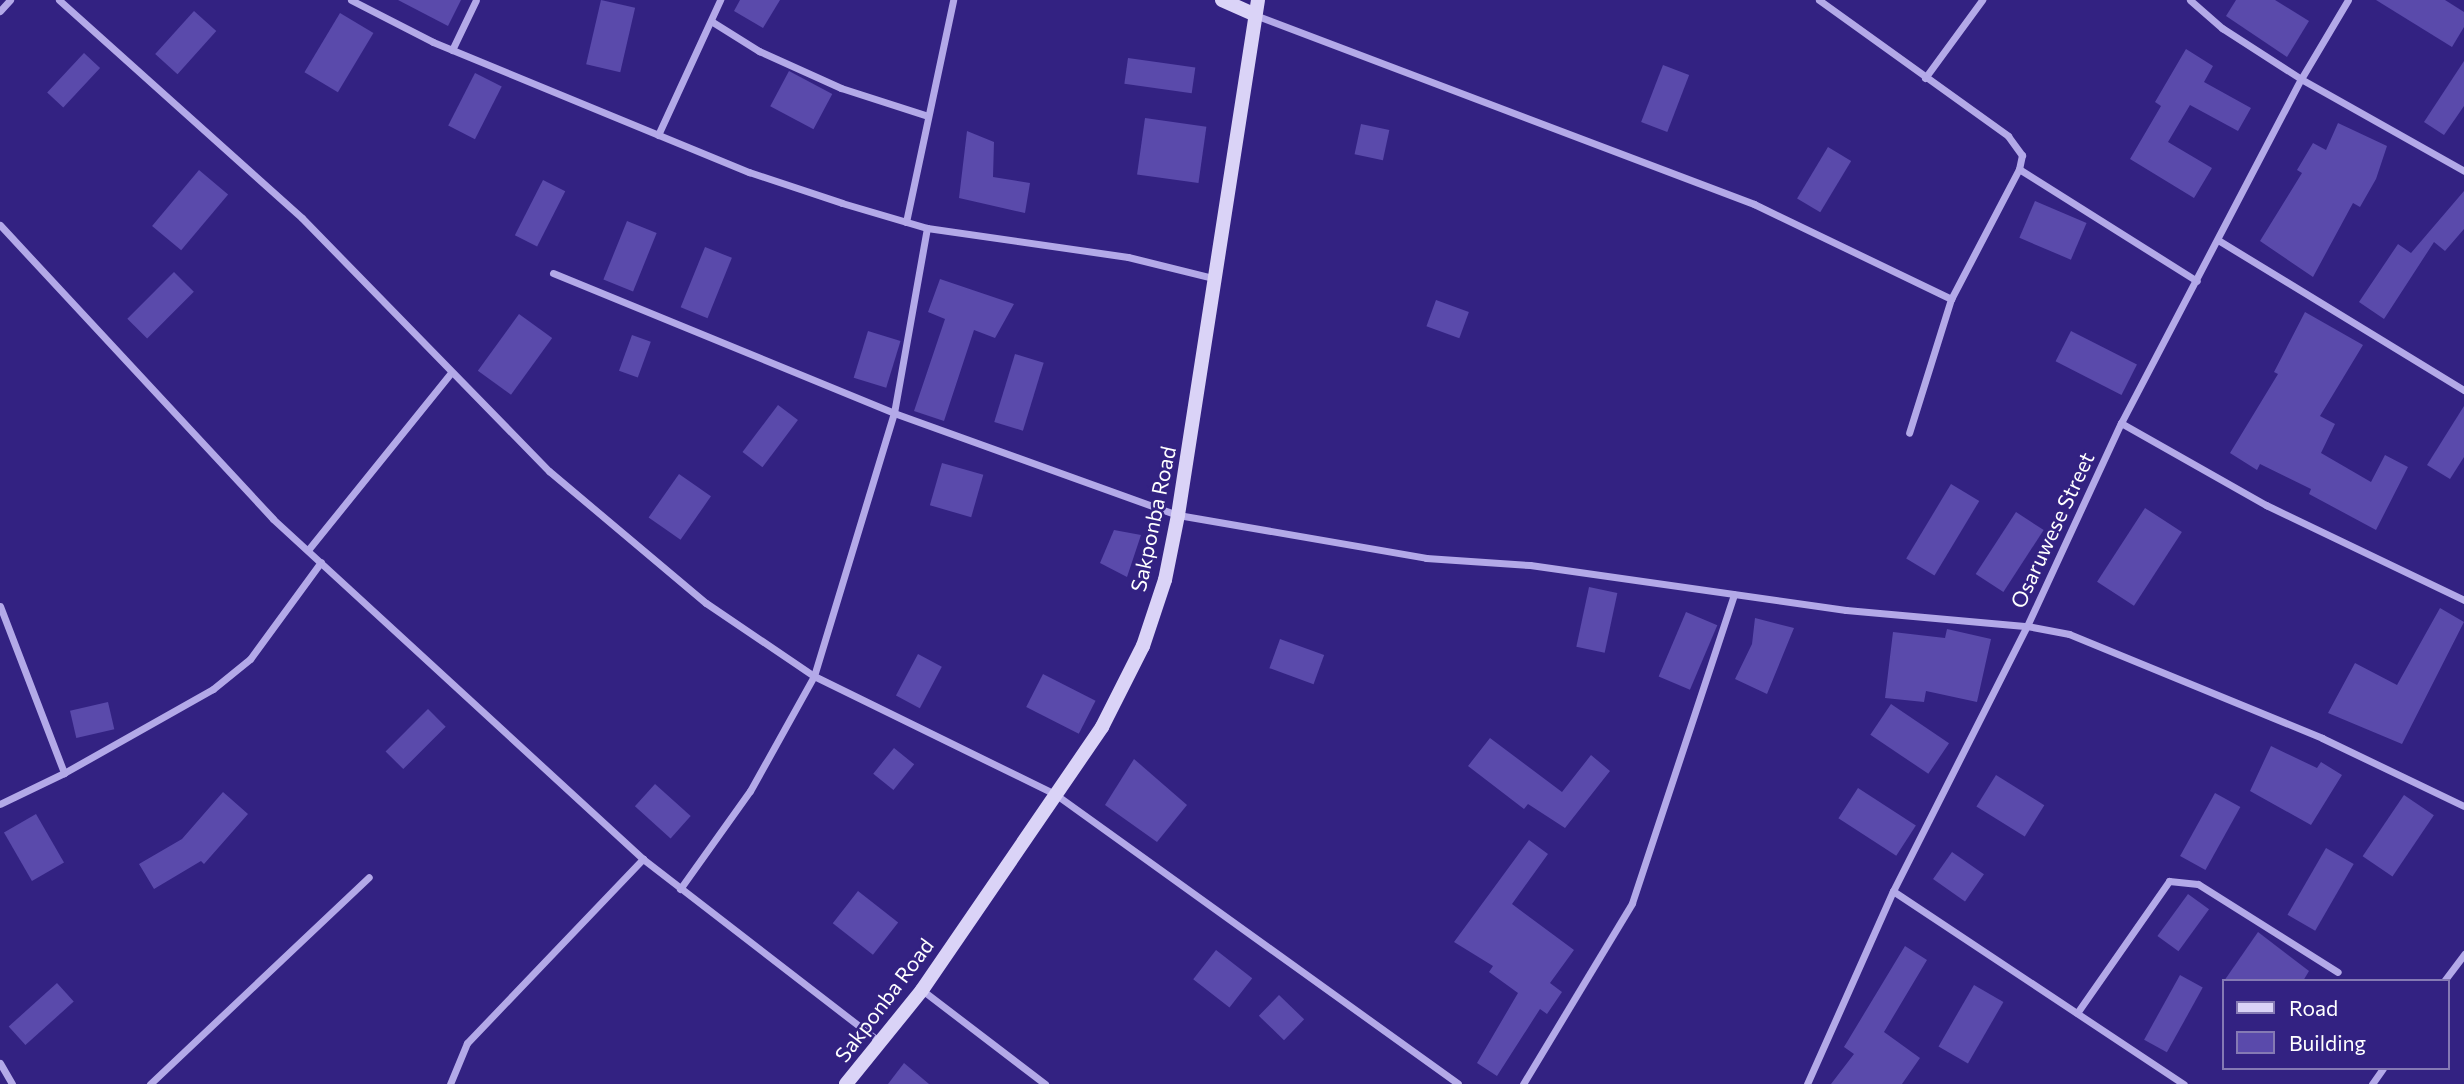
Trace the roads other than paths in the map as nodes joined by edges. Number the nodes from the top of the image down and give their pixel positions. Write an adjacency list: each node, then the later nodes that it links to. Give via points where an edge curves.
1 (10, 0): 13 (street)
2 (59, 0): 30 (street, via 302,218)
3 (351, 0): 15 (street)
4 (476, 0): 15 (street)
5 (720, 0): 14 (street)
6 (953, 0): 18 (street)
7 (1222, 0): 12 (main road)
8 (1819, 0): 16 (street)
9 (1982, 0): 16 (street)
10 (2190, 0): 17 (street, via 2222,28)
11 (2348, 0): 17 (street, Osaruwese Street)
12 (1255, 7): 27 (main road, Sakponba Road); 29 (street, via 1754,204)
13 (0, 10)
14 (710, 21): 18 (street, via 759,51 841,89); 19 (street)
15 (452, 50): 19 (street)
16 (1925, 78): 20 (street, via 2008,136 2022,155)
17 (2301, 79): 21 (street); 25 (street, Osaruwese Street)
18 (928, 116): 22 (street)
19 (658, 135): 22 (street, via 749,172)
20 (2019, 169): 28 (street); 29 (street)
21 (2464, 171)
22 (906, 222): 24 (street)
23 (0, 225): 36 (street)
24 (927, 228): 27 (street, via 1128,257); 32 (street)
25 (2218, 240): 28 (street, Osaruwese Street); 31 (street)
26 (553, 273): 32 (street)
27 (1213, 278): 35 (main road, Sakponba Road)
28 (2197, 281): 33 (street, Osaruwese Street)
29 (1951, 299): 34 (street)
30 (451, 373): 36 (street); 42 (street, via 549,471 685,586)
31 (2464, 390)
32 (894, 413): 35 (street); 42 (street)
33 (2121, 423): 39 (street, via 2266,505); 41 (street, Osaruwese Street)
34 (1909, 433)
35 (1178, 515): 38 (street, via 1426,558 1530,565); 44 (main road, Sakponba Road, via 1165,580 1143,646 1102,727)
36 (308, 551): 37 (street)
37 (321, 562): 43 (street, via 250,659 212,690); 47 (street)
38 (1734, 594): 41 (street, via 1846,610); 64 (street, via 1632,903)
39 (2464, 600)
40 (0, 606): 43 (street)
41 (2027, 626): 46 (street, via 2069,634 2322,737); 50 (street, Osaruwese Street)
42 (814, 676): 44 (street); 49 (street, via 750,791)
43 (64, 773): 45 (street)
44 (1055, 794): 54 (main road, Sakponba Road); 63 (street)
45 (0, 804)
46 (2464, 806)
47 (643, 859): 49 (street); 60 (street, via 467,1043)
48 (369, 877): 59 (street)
49 (680, 889): 56 (street)
50 (1893, 891): 55 (street); 65 (street, Osaruwese Street)
51 (2464, 954): 53 (street)
52 (2338, 972): 55 (street, via 2198,884 2169,881)
53 (2445, 979)
54 (922, 990): 56 (main road, Sakponba Road); 62 (street)
55 (2077, 1013): 66 (street)
56 (881, 1043): 61 (main road, Sakponba Road)
57 (0, 1063): 58 (street)
58 (12, 1084)
59 (150, 1084)
60 (450, 1084)
61 (846, 1084)
62 (1045, 1084)
63 (1458, 1084)
64 (1523, 1084)
65 (1807, 1084)
66 (2184, 1084)

